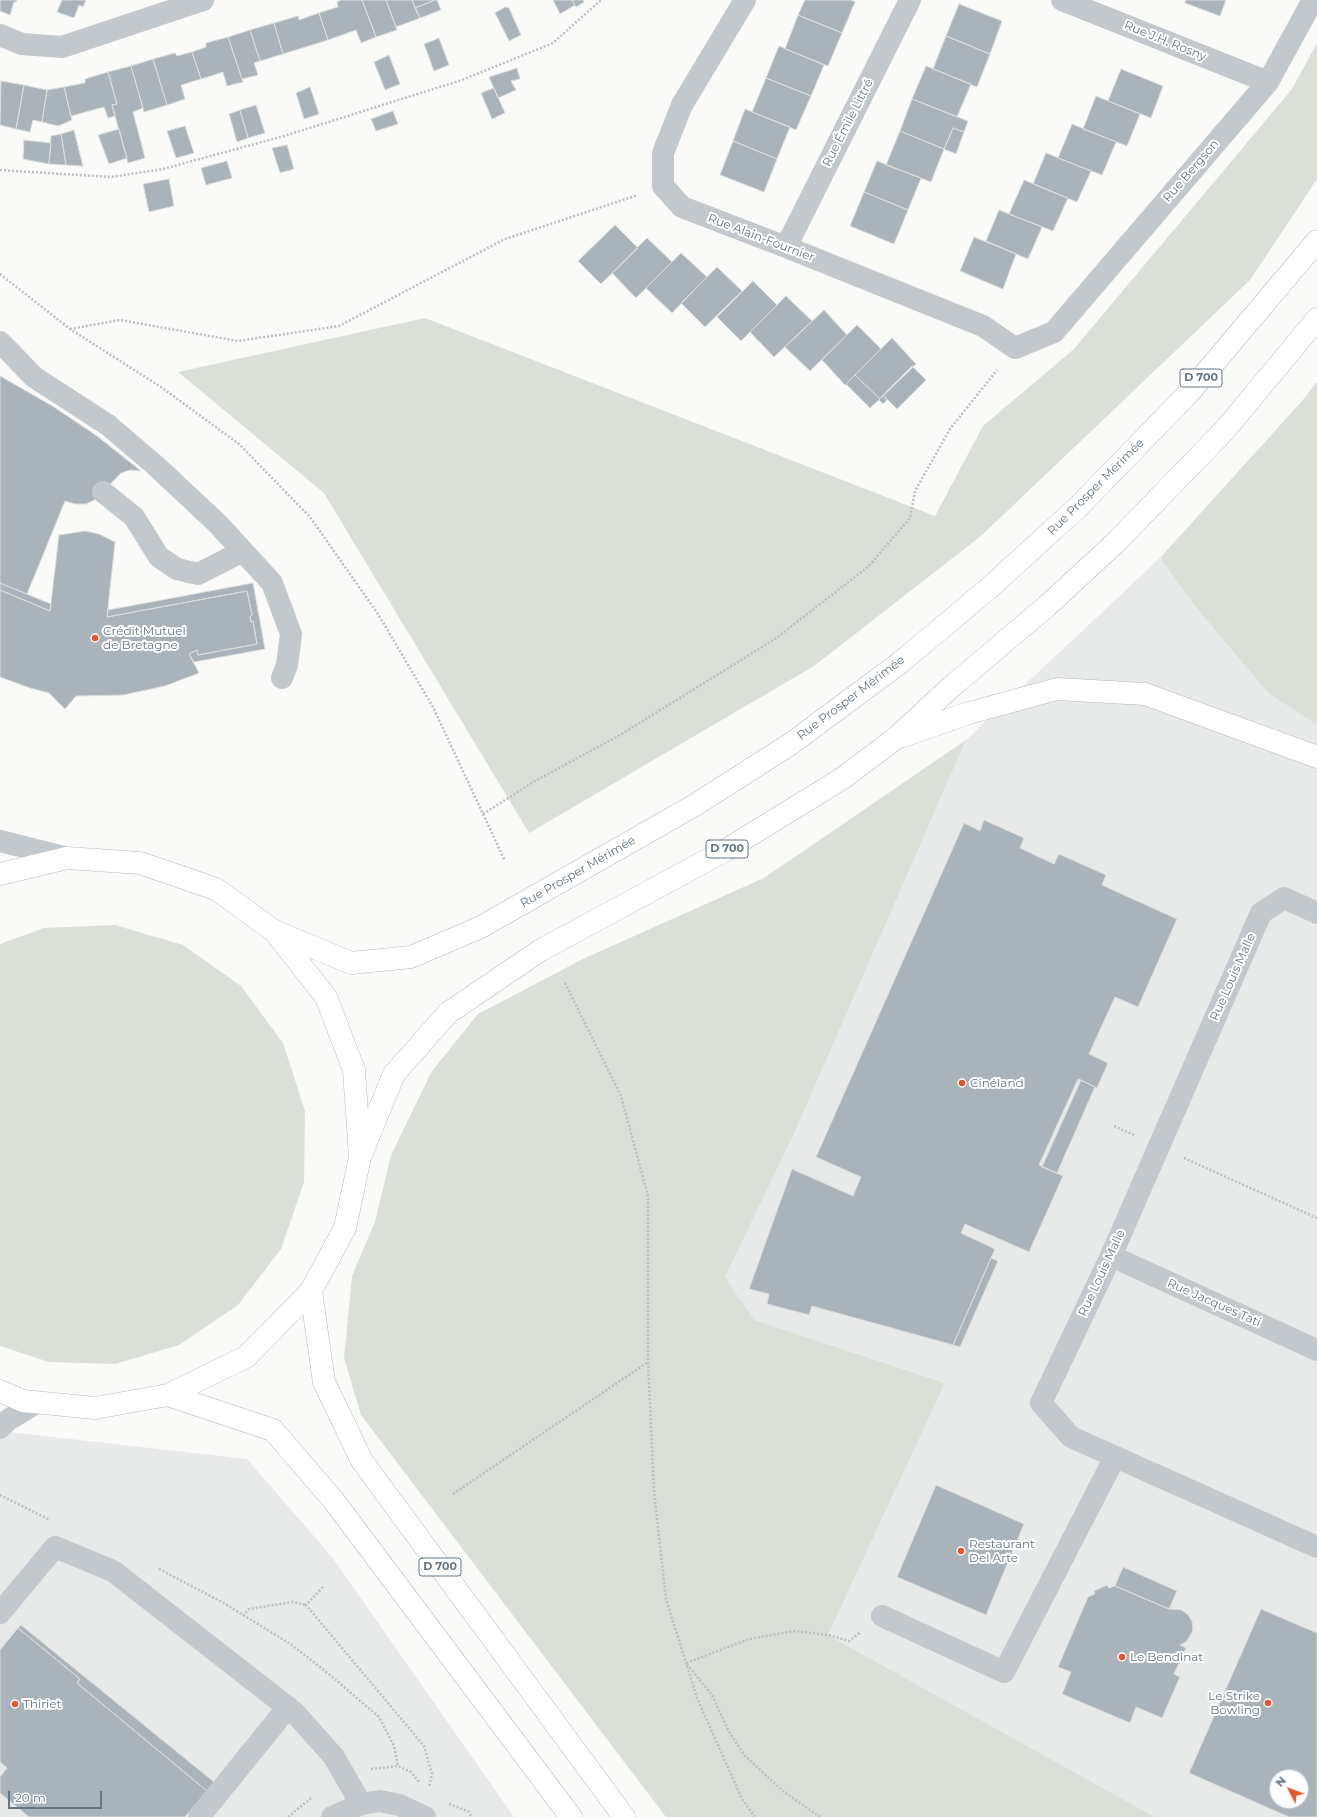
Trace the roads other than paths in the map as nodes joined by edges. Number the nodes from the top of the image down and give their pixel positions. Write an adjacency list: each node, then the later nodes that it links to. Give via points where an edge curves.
1 (203, 0): 6 (street, via 62,47 22,44)
2 (745, 0): 9 (street, Rue Alain-Fournier, via 682,105 663,153 663,186 682,207)
3 (910, 0): 9 (street, Rue Émile Littré)
4 (1062, 0): 7 (street, Rue J.H. Rosny)
5 (1313, 0): 7 (street, Rue Bergson)
6 (0, 35)
7 (1268, 82): 12 (street, Rue Bergson, via 1054,332)
8 (1317, 240): 22 (main road, Rue Prosper Mérimée / D 700, via 1187,395 1077,508 901,662 792,743 695,804 481,927 411,957 351,963)
9 (786, 246): 12 (street, Rue Alain-Fournier, via 983,326)
10 (1317, 319): 16 (main road, D 700, via 1224,431 1114,544)
11 (0, 342): 14 (street, via 34,377 108,425 218,524)
12 (1015, 348)
13 (103, 492): 14 (street, via 134,517 159,557 177,569 198,574)
14 (243, 551): 15 (street, via 272,583 291,634 287,665)
15 (282, 678)
16 (896, 738): 17 (main road, via 1057,689 1145,694); 23 (main road, D 700, via 842,778 726,850 541,950 448,1013 394,1074)
17 (1317, 757)
18 (0, 841): 19 (street)
19 (67, 858): 20 (main road); 22 (main road, via 140,863 216,889)
20 (0, 874)
21 (1317, 913): 24 (street, Rue Louis Malle, via 1284,898 1261,913)
22 (274, 931): 23 (main road, via 326,997 354,1070)
23 (360, 1157): 25 (main road, via 344,1228)
24 (1111, 1256): 26 (street, Rue Jacques Tati); 31 (street, Rue Louis Malle, via 1042,1403 1071,1437)
25 (311, 1291): 28 (main road, via 246,1357); 41 (main road, D 700, via 324,1382 362,1461)
26 (1317, 1350)
27 (0, 1392): 29 (main road, via 23,1401)
28 (168, 1395): 29 (main road, via 95,1408); 40 (main road, via 273,1430 334,1501)
29 (38, 1402): 30 (street, via 8,1420)
30 (0, 1428)
31 (1115, 1457): 32 (street, Rue Louis Malle); 34 (street, via 1004,1672)
32 (1317, 1547)
33 (0, 1612): 35 (street, via 54,1547 113,1571)
34 (882, 1616)
35 (288, 1707): 36 (street, via 334,1757); 37 (street)
36 (361, 1804): 38 (street); 39 (street, via 380,1801 399,1805)
37 (199, 1817)
38 (332, 1817)
39 (425, 1817)
40 (571, 1817)
41 (624, 1817)

